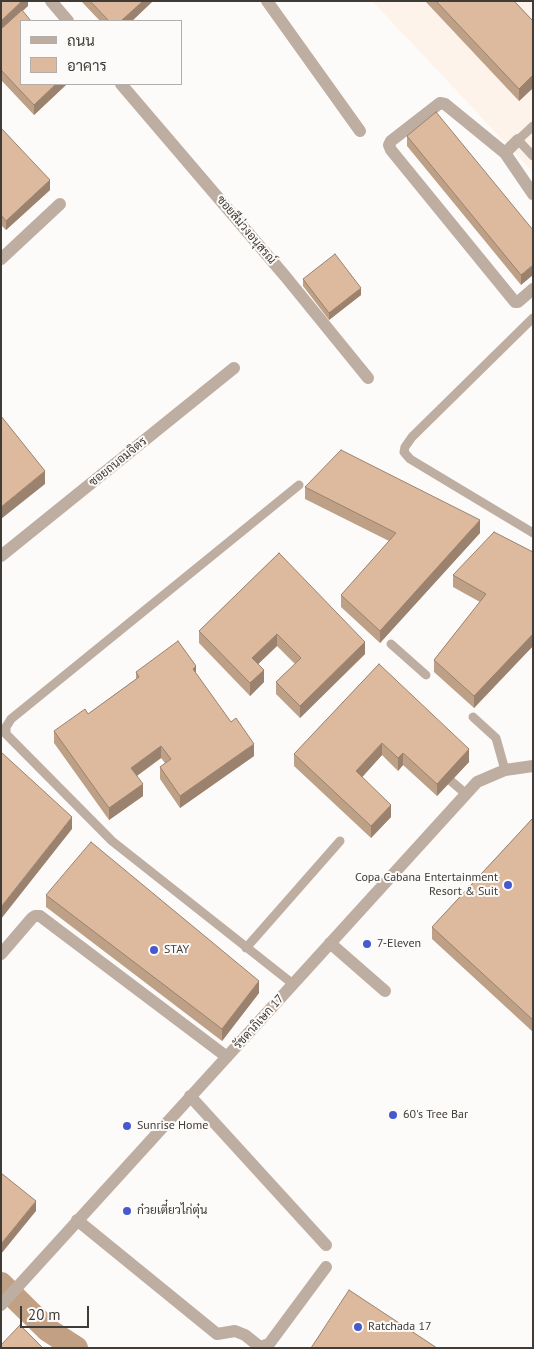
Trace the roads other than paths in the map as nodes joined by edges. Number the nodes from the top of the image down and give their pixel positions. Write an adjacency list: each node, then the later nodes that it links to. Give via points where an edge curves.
1 (51, 1): 3 (street)
2 (267, 1): 6 (street)
3 (67, 20)
4 (122, 85): 16 (street, ซอยสีม่วงอนุสรณ์)
5 (533, 126): 7 (lane)
6 (360, 131)
7 (518, 140): 8 (street); 9 (lane)
8 (506, 153): 10 (street); 13 (street, via 442,103 389,145 515,302)
9 (533, 156)
10 (533, 194)
11 (60, 204): 12 (street)
12 (1, 259)
13 (533, 289)
14 (533, 318): 18 (lane, via 412,437 404,452 410,460)
15 (234, 368): 19 (street, ซอยถนอมจิตร)
16 (368, 378)
17 (299, 485): 29 (lane, via 11,719 6,728 6,734 112,841)
18 (533, 533)
19 (1, 556)
20 (390, 644): 21 (lane)
21 (426, 675)
22 (473, 717): 24 (lane, via 496,738)
23 (533, 766): 24 (street, รัชดาภิเษก 17)
24 (505, 770): 26 (street, รัชดาภิเษก 17, via 477,782)
25 (451, 781): 26 (lane)
26 (466, 794): 28 (street, รัชดาภิเษก 17)
27 (340, 841): 29 (lane)
28 (330, 943): 31 (street, รัชดาภิเษก 17); 32 (street)
29 (246, 948): 31 (lane)
30 (1, 954): 33 (street, via 32,918 40,916)
31 (293, 984): 33 (street, รัชดาภิเษก 17)
32 (385, 991)
33 (227, 1057): 34 (street, รัชดาภิเษก 17)
34 (190, 1096): 35 (street, รัชดาภิเษก 17); 36 (street)
35 (77, 1220): 37 (street, via 217,1334 235,1331 260,1347 269,1344); 38 (street, รัชดาภิเษก 17)
36 (326, 1245)
37 (326, 1267)
38 (1, 1305)

